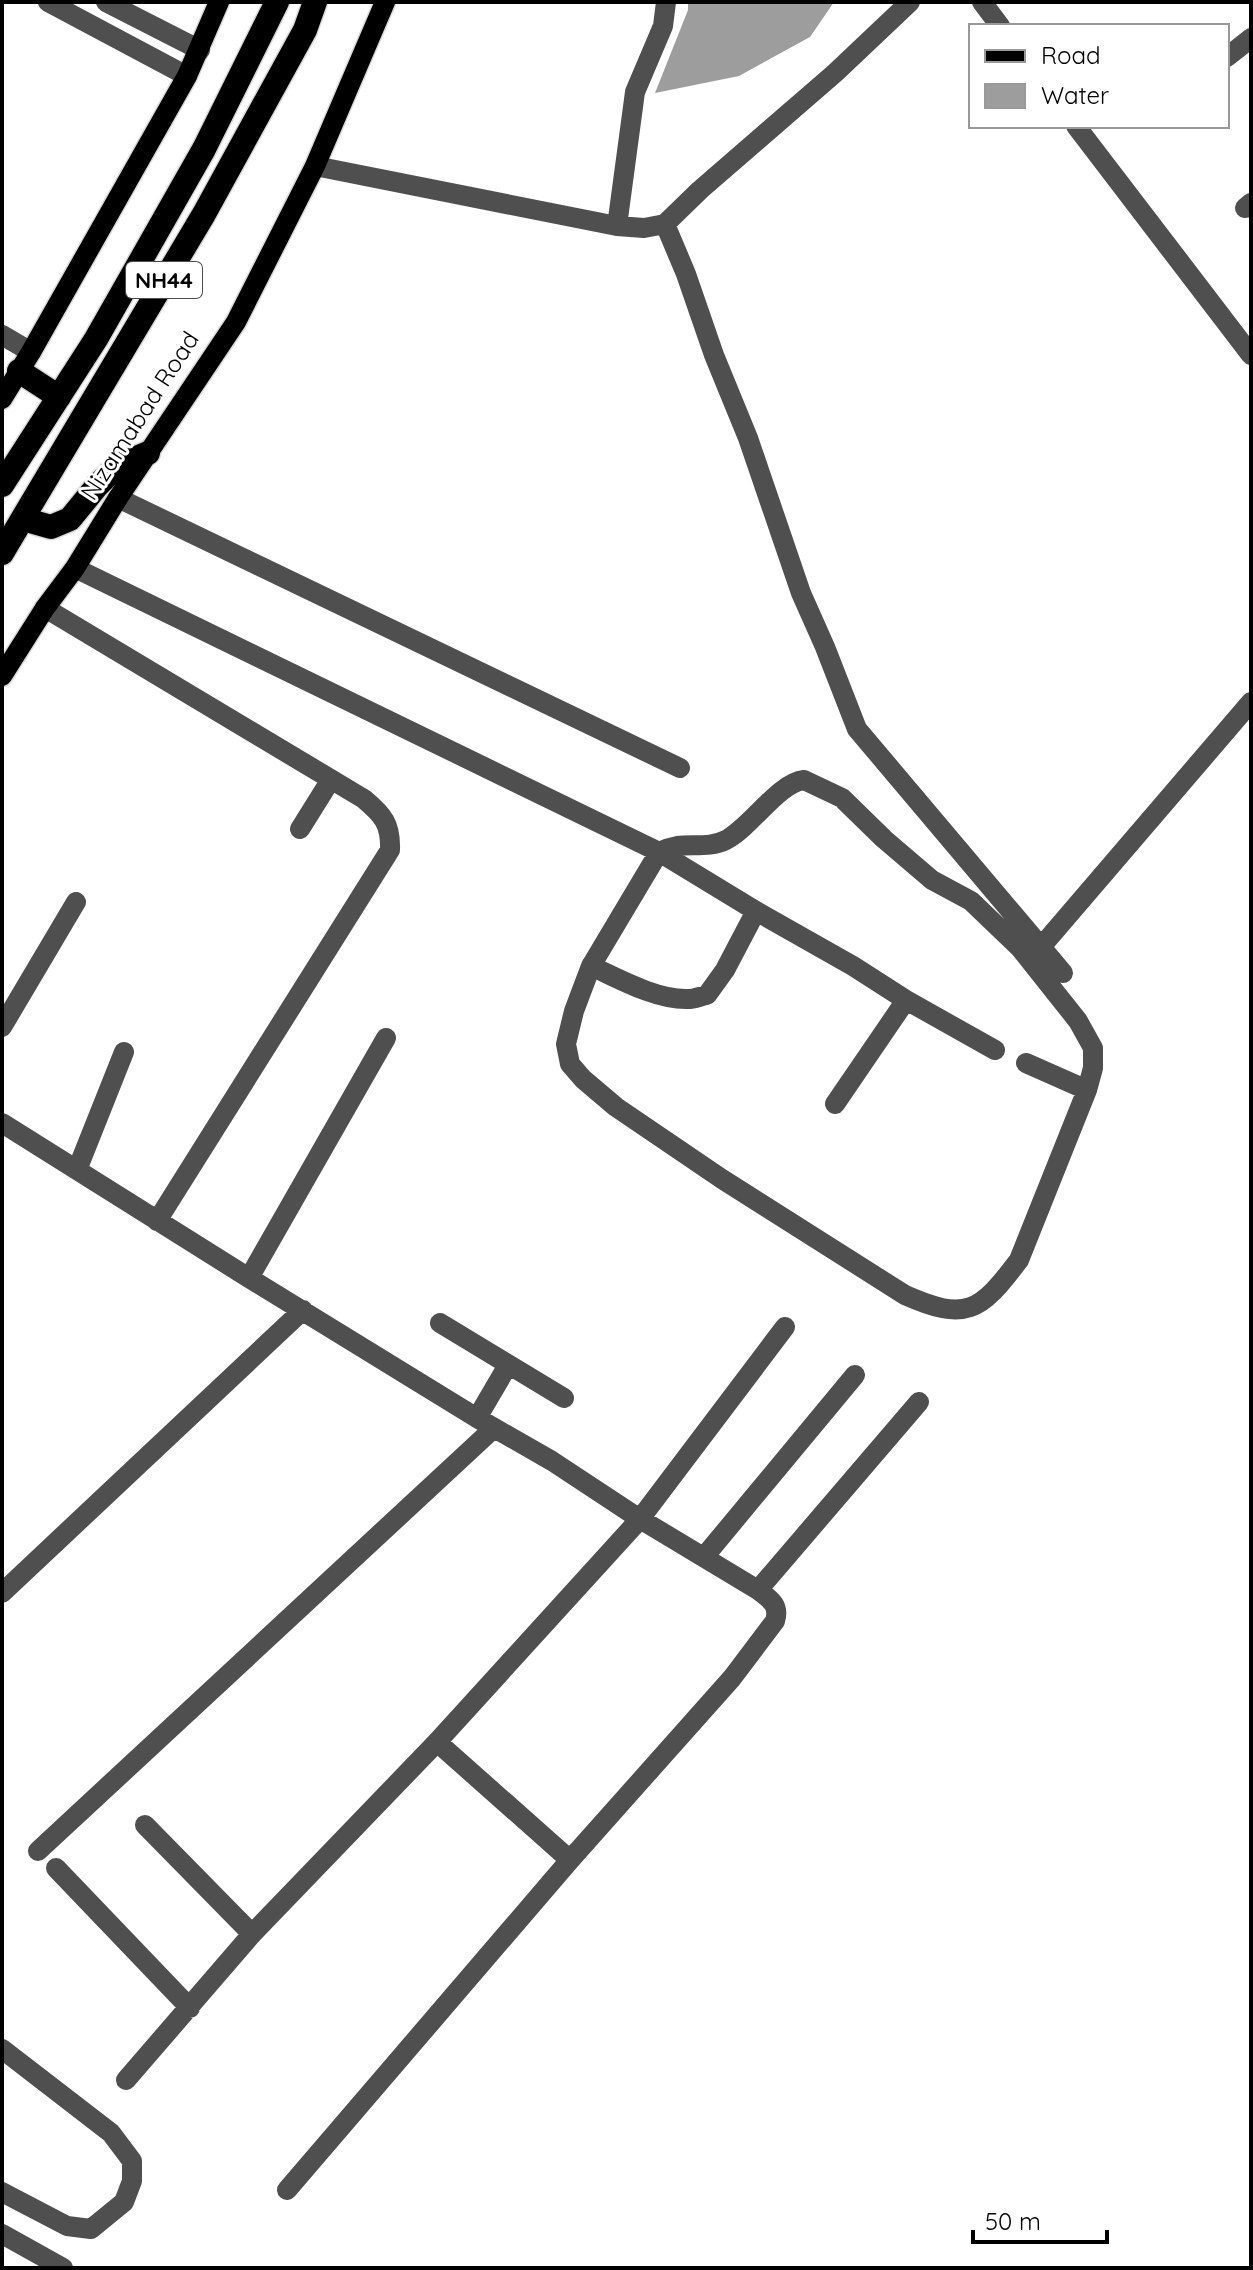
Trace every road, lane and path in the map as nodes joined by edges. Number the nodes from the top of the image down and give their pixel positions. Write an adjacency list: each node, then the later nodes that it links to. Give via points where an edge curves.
1 (48, 2): 14 (street)
2 (106, 2): 12 (street)
3 (219, 2): 12 (main road)
4 (277, 2): 22 (highway, NH44, via 204,149)
5 (315, 2): 27 (highway, Nizamabad Road / NH44, via 305,30 204,214)
6 (385, 2): 16 (main road, Nizamabad Road)
7 (666, 2): 18 (street, via 663,26 635,92)
8 (910, 2): 17 (street)
9 (982, 2): 10 (street)
10 (998, 24)
11 (1251, 38): 13 (street)
12 (200, 50): 14 (main road)
13 (1229, 55)
14 (187, 76): 21 (main road)
15 (1078, 128): 20 (street)
16 (315, 166): 18 (street); 24 (main road, Nizamabad Road, via 236,322)
17 (665, 224): 18 (street); 39 (street, via 801,593 857,729)
18 (617, 226)
19 (2, 335): 21 (street)
20 (1251, 355)
21 (25, 362): 22 (highway); 23 (main road)
22 (59, 397): 25 (highway, NH44)
23 (2, 399)
24 (148, 453): 26 (main road, Nizamabad Road); 27 (highway, via 117,466 70,519 51,527)
25 (2, 485)
26 (118, 498): 29 (main road, Nizamabad Road); 33 (street)
27 (23, 519): 28 (highway, Nizamabad Road / NH44)
28 (2, 553)
29 (75, 568): 30 (main road, Nizamabad Road); 36 (street)
30 (45, 608): 31 (main road, Nizamabad Road); 34 (street)
31 (2, 676)
32 (1251, 702): 39 (street)
33 (680, 768)
34 (330, 781): 35 (street); 52 (street, via 380,812 388,826 390,850)
35 (300, 829)
36 (659, 852): 38 (street); 40 (street); 48 (street, via 725,840 796,781 814,783 842,798 932,880 971,901 1020,948 1093,1048)
37 (76, 902): 43 (street)
38 (756, 911): 40 (street, via 707,995 668,996); 42 (street)
39 (1041, 947): 41 (street)
40 (591, 966): 48 (street, via 566,1044 570,1064 583,1079 722,1179 932,1307 975,1307 1019,1260)
41 (1063, 973)
42 (906, 1000): 45 (street); 49 (street)
43 (2, 1027)
44 (386, 1038): 53 (street)
45 (995, 1050)
46 (124, 1052): 51 (street)
47 (1026, 1063): 48 (street)
48 (1087, 1090)
49 (835, 1104)
50 (2, 1123): 51 (street)
51 (77, 1170): 52 (street)
52 (157, 1221): 53 (street)
53 (249, 1278): 54 (street)
54 (303, 1310): 61 (street); 65 (street)
55 (440, 1323): 57 (street)
56 (785, 1327): 62 (street)
57 (508, 1365): 59 (street); 61 (street)
58 (855, 1375): 63 (street)
59 (564, 1398)
60 (919, 1402): 64 (street)
61 (485, 1423): 62 (street); 68 (street)
62 (640, 1519): 63 (street); 66 (street)
63 (704, 1557): 64 (street)
64 (758, 1590): 69 (street, via 774,1602 775,1621 732,1678)
65 (2, 1593)
66 (437, 1742): 69 (street); 71 (street)
67 (145, 1825): 71 (street)
68 (38, 1851)
69 (570, 1860): 75 (street)
70 (56, 1868): 72 (street)
71 (252, 1934): 72 (street)
72 (190, 2008): 74 (street)
73 (2, 2049): 76 (street, via 111,2133 132,2161 132,2181 124,2202 91,2229 67,2226)
74 (126, 2080)
75 (287, 2190)
76 (2, 2192)
77 (2, 2234): 78 (street)
78 (63, 2268)

